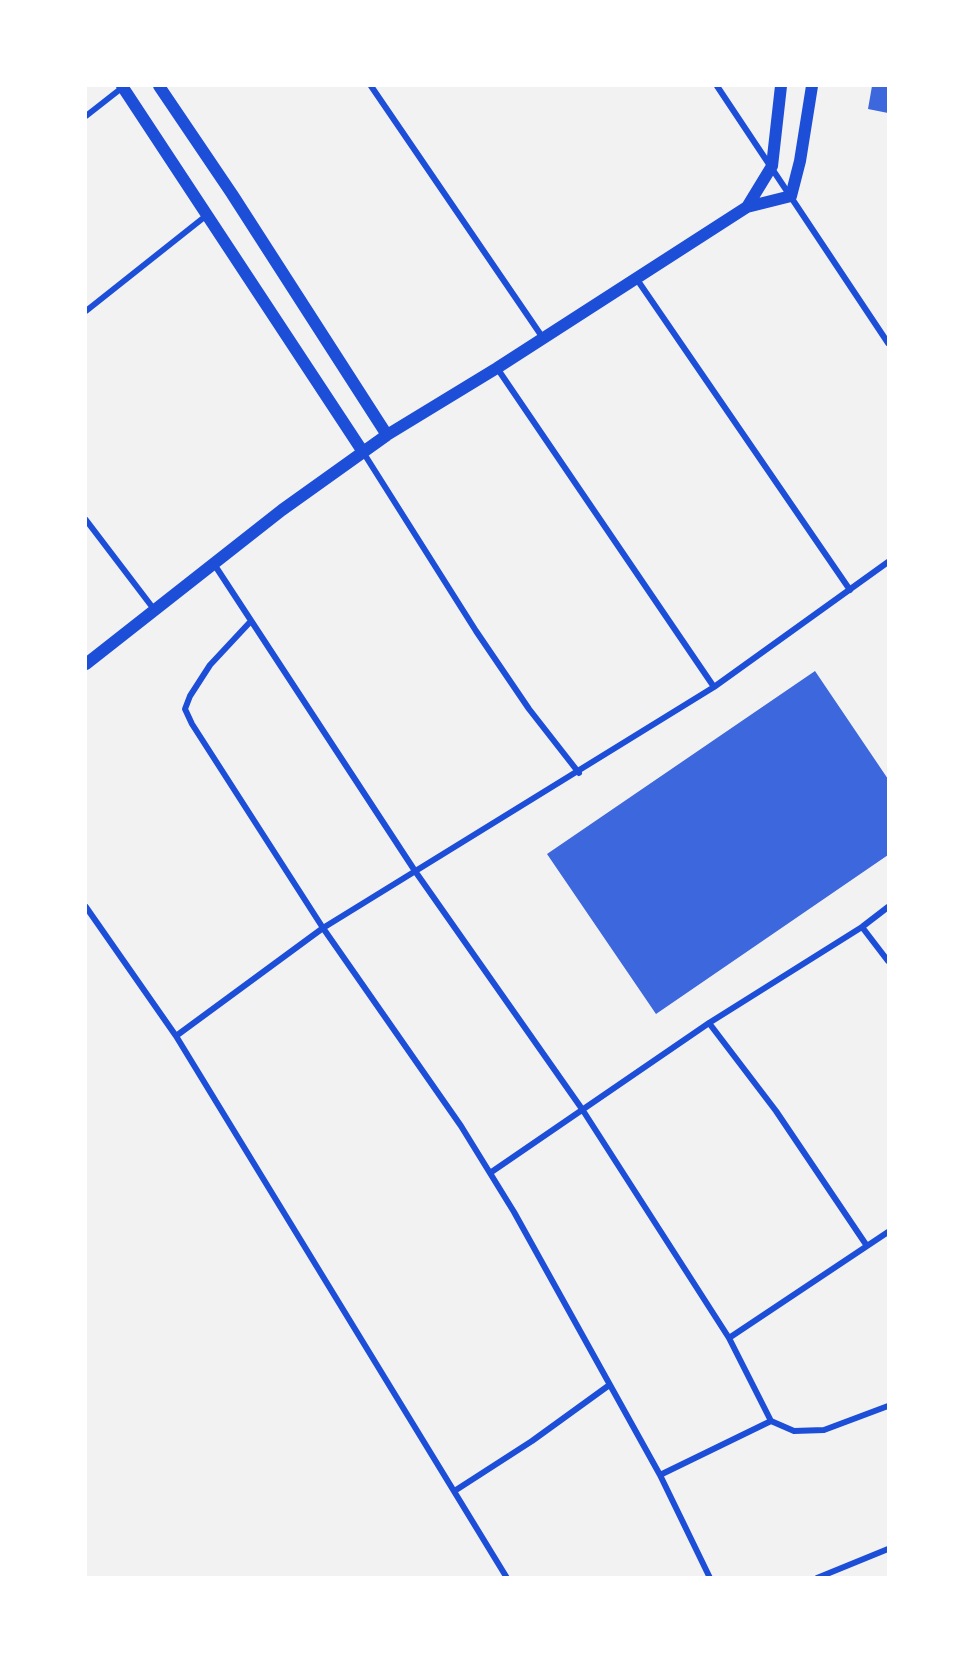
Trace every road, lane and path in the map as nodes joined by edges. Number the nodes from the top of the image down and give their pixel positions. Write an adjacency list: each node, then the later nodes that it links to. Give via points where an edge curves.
1 (122, 86): 7 (street); 11 (main road)
2 (159, 86): 17 (main road)
3 (371, 86): 14 (street)
4 (717, 86): 8 (street)
5 (781, 86): 8 (main road)
6 (812, 86): 9 (main road)
7 (86, 116)
8 (772, 166): 9 (street); 10 (main road)
9 (791, 196): 10 (main road); 15 (street)
10 (747, 207): 12 (main road)
11 (208, 215): 13 (street); 18 (main road)
12 (636, 277): 14 (main road); 22 (street)
13 (86, 311)
14 (543, 338): 16 (main road)
15 (888, 343)
16 (497, 368): 17 (main road); 26 (street)
17 (387, 435): 18 (main road)
18 (363, 452): 21 (main road); 27 (street, via 476,631)
19 (86, 520): 23 (street)
20 (888, 562): 22 (street)
21 (214, 564): 23 (main road); 24 (street)
22 (850, 590): 26 (street)
23 (153, 608): 25 (main road)
24 (251, 621): 28 (street); 32 (street, via 210,665 185,709)
25 (86, 664)
26 (714, 687): 27 (street)
27 (579, 773): 28 (street)
28 (416, 871): 32 (street); 36 (street)
29 (86, 907): 35 (street)
30 (888, 907): 31 (street)
31 (862, 927): 33 (street); 34 (street)
32 (322, 928): 35 (street); 37 (street, via 424,1070)
33 (888, 961)
34 (709, 1023): 36 (street); 39 (street, via 776,1111)
35 (176, 1036): 45 (street)
36 (582, 1109): 37 (street); 40 (street)
37 (490, 1173): 41 (street)
38 (888, 1232): 39 (street)
39 (867, 1246): 40 (street)
40 (729, 1338): 43 (street)
41 (608, 1386): 44 (street); 45 (street)
42 (888, 1406): 43 (street, via 824,1430 794,1431)
43 (771, 1421): 44 (street)
44 (660, 1475): 48 (street)
45 (456, 1490): 47 (street)
46 (888, 1549): 49 (street)
47 (507, 1578)
48 (710, 1578)
49 (817, 1578)

